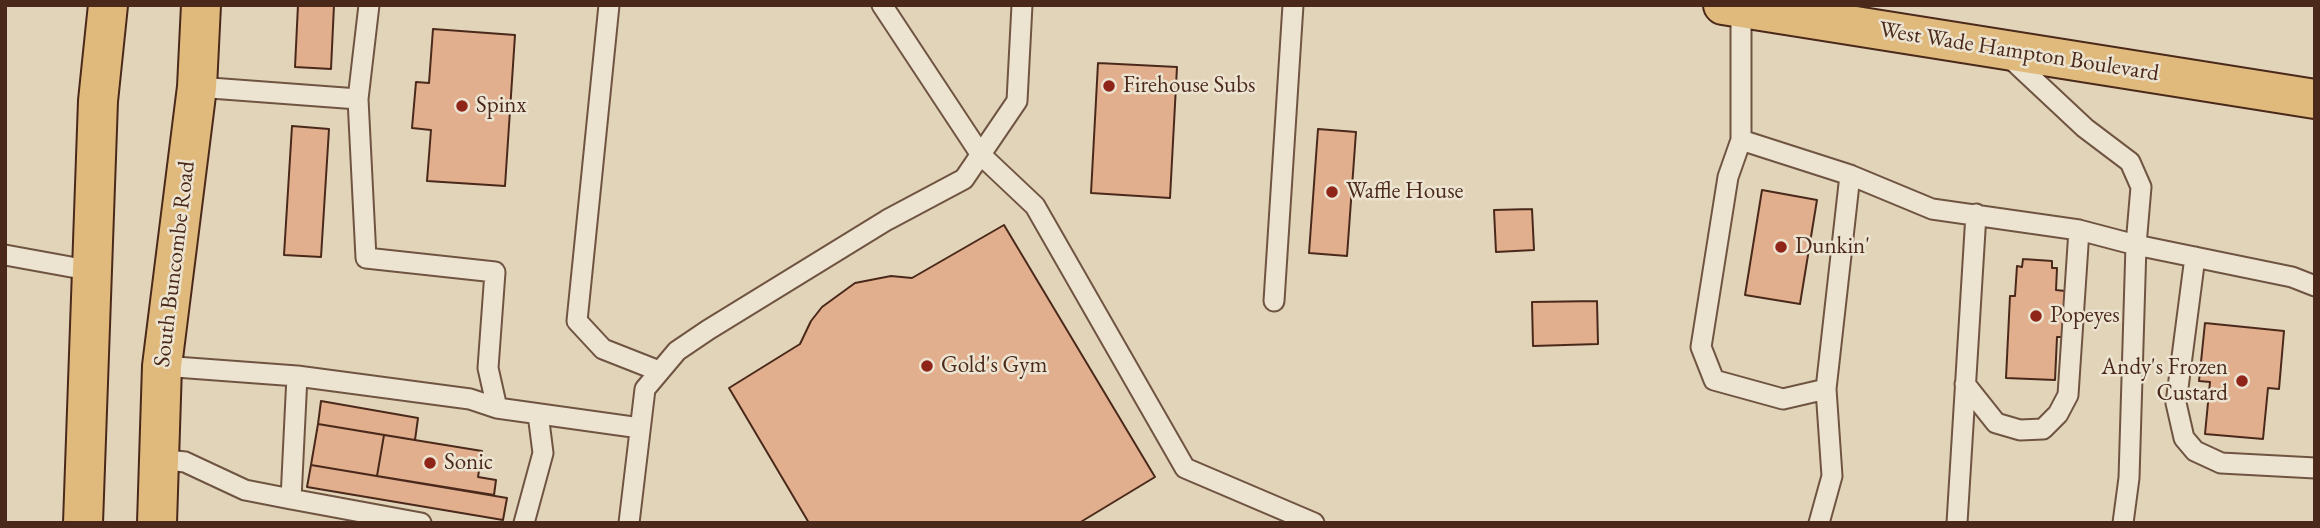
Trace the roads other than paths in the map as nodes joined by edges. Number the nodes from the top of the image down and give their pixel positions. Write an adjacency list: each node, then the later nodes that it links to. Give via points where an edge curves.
1 (108, 5): 21 (main road, via 98,101)
2 (201, 5): 10 (main road, South Buncombe Road)
3 (369, 5): 11 (lane)
4 (609, 5): 25 (lane, via 577,321 603,349)
5 (882, 5): 14 (lane)
6 (1022, 5): 14 (lane, via 1017,102)
7 (1293, 5): 23 (lane)
8 (1732, 7): 9 (main road, West Wade Hampton Boulevard); 13 (lane)
9 (2000, 49): 12 (main road, West Wade Hampton Boulevard); 18 (lane, via 2085,128 2130,162 2141,187)
10 (197, 87): 11 (lane); 24 (main road, South Buncombe Road)
11 (358, 99): 29 (lane, via 366,258 495,272 488,368)
12 (2315, 99)
13 (1741, 140): 15 (lane); 28 (lane, via 1728,177 1700,347 1714,380 1783,398)
14 (981, 155): 25 (lane, via 964,179 887,220 731,316 677,351); 40 (lane, via 1035,206 1185,468)
15 (1850, 175): 16 (lane, via 1932,209); 28 (lane)
16 (1976, 215): 17 (lane); 27 (lane)
17 (2078, 230): 18 (lane); 27 (lane, via 2068,395 2058,414 2043,429 2020,430 1996,423)
18 (2136, 245): 20 (lane); 43 (lane, via 2129,478)
19 (5, 255): 21 (lane)
20 (2195, 257): 22 (lane); 33 (lane, via 2176,403 2184,438 2195,451 2221,463)
21 (93, 271): 35 (main road)
22 (2315, 286)
23 (1274, 301)
24 (162, 366): 26 (lane); 32 (main road, South Buncombe Road)
25 (659, 371): 31 (lane, via 645,389)
26 (297, 376): 29 (lane, via 470,398); 34 (lane)
27 (1965, 384): 42 (lane)
28 (1826, 389): 41 (lane, via 1832,476)
29 (497, 408): 30 (lane)
30 (538, 414): 31 (lane); 38 (lane, via 543,453)
31 (640, 428): 39 (lane)
32 (159, 459): 34 (lane, via 185,462 245,490); 36 (main road, South Buncombe Road)
33 (2315, 468)
34 (291, 499): 37 (lane)
35 (83, 523)
36 (157, 523)
37 (421, 523)
38 (524, 523)
39 (629, 523)
40 (1314, 523)
41 (1819, 523)
42 (1957, 523)
43 (2123, 523)

